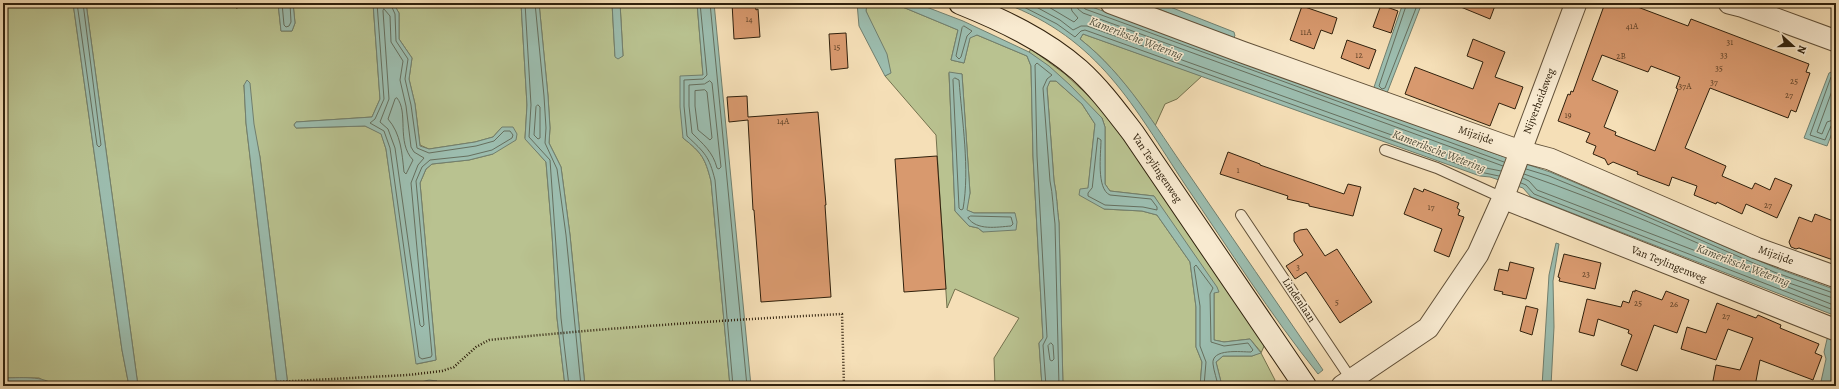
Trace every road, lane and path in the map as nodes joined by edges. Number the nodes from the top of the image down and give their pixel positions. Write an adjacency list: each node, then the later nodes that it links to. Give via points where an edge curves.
1 (960, 3): 15 (main road, Van Teylingenweg, via 997,18 1034,38 1079,70 1108,100)
2 (1112, 3): 7 (street, Mijzijde)
3 (1576, 3): 7 (street, Nijverheidsweg)
4 (1729, 3): 5 (street)
5 (1836, 41)
6 (1384, 150): 8 (lane, Van Teylingenweg)
7 (1518, 155): 8 (street, Nijverheidsweg); 10 (street, Mijzijde, via 1550,159 1756,248)
8 (1505, 192): 11 (street, Van Teylingenweg); 12 (street, via 1478,254 1428,328)
9 (1241, 215): 12 (lane, Lindenlaan)
10 (1836, 277)
11 (1836, 330)
12 (1350, 384)
13 (262, 386): 14 (path, via 275,382 442,371 454,367 476,347 489,340 583,331 842,314)
14 (844, 386)
15 (1305, 386)

